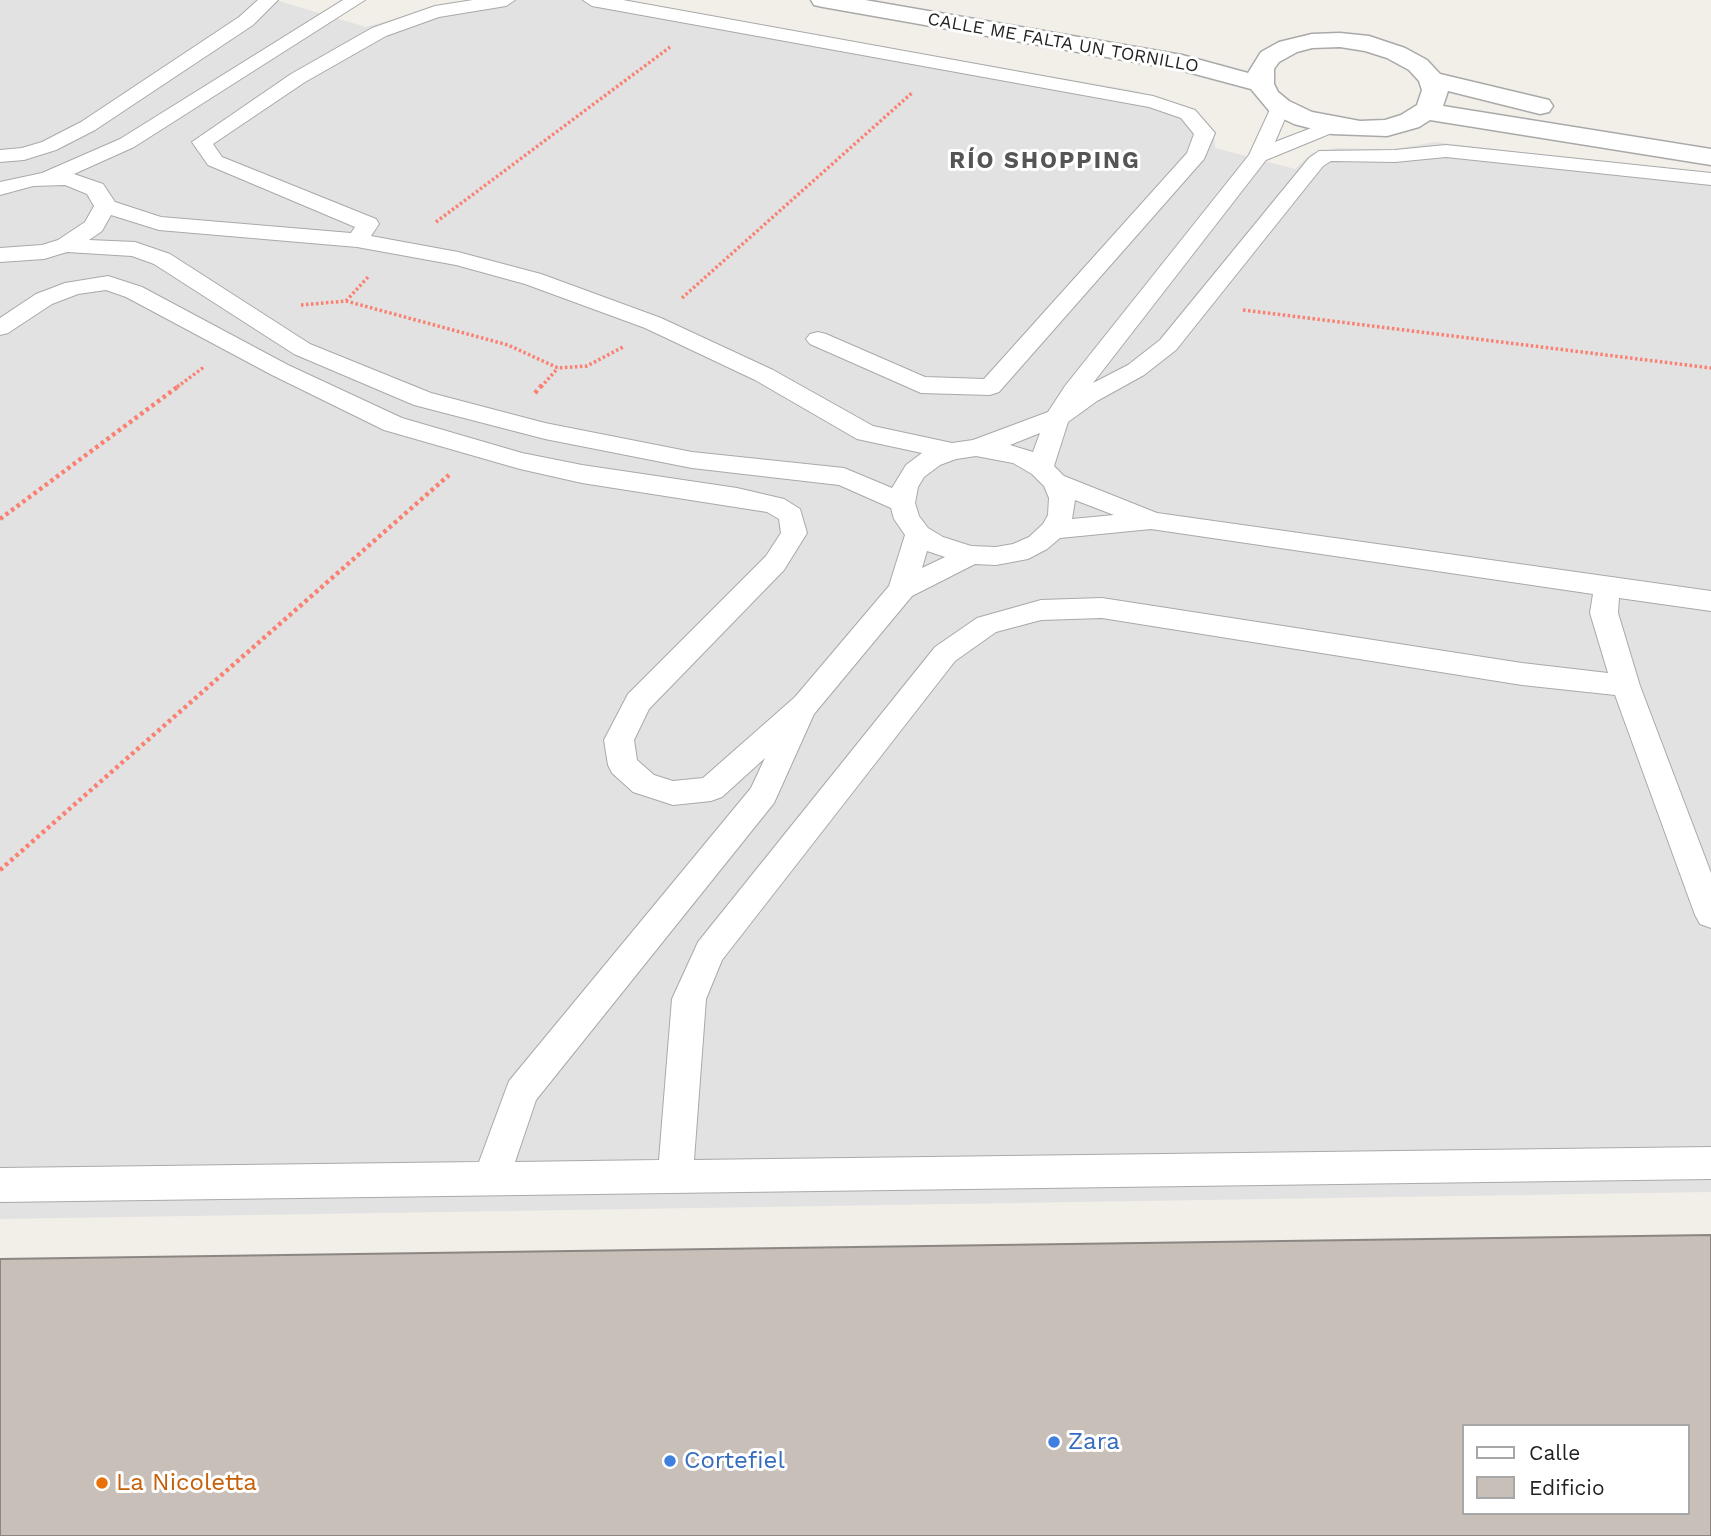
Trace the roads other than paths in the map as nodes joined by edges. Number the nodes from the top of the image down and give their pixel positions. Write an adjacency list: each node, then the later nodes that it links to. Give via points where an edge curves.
1 (269, 0): 17 (lane, via 246,21 88,126 50,146)
2 (356, 0): 16 (lane)
3 (506, 0): 24 (lane, via 435,12 379,32 298,78 202,142 215,160 368,224)
4 (592, 0): 29 (lane, via 1153,102 1188,114 1205,133 1197,155 990,387 920,385)
5 (823, 0): 11 (street, CALLE ME FALTA UN TORNILLO, via 1182,63)
6 (936, 0): 7 (street, CALLE ME FALTA UN TORNILLO)
7 (1217, 48)
8 (1244, 52): 9 (street)
9 (1270, 57): 10 (street, via 1312,41 1340,40 1396,52); 11 (street, via 1261,69)
10 (1431, 79): 13 (street, via 1435,90); 15 (street, via 1525,103)
11 (1261, 84): 12 (street)
12 (1280, 107): 14 (street); 18 (lane)
13 (1426, 111): 14 (street, via 1387,128); 19 (street)
14 (1332, 126): 18 (lane)
15 (1711, 135)
16 (127, 143): 20 (lane); 23 (lane)
17 (0, 156)
18 (1259, 156): 30 (lane)
19 (1711, 157)
20 (49, 178): 22 (lane); 23 (lane, via 83,182)
21 (1711, 179): 30 (lane, via 1446,150 1395,156 1326,155 1307,172 1173,340 1136,370)
22 (0, 189)
23 (100, 197): 24 (lane, via 159,223); 25 (lane, via 94,226)
24 (356, 240): 31 (lane, via 533,279 653,323 764,375 866,433)
25 (66, 245): 26 (lane); 33 (lane, via 135,249 162,259 303,349 424,399 544,431 692,460 844,477)
26 (10, 255): 27 (lane)
27 (0, 266)
28 (0, 328): 42 (lane, via 44,299 108,283 393,424 520,461 775,505 791,515 793,533 775,563 638,702 620,740 623,765 644,785 673,793 710,789)
29 (818, 339)
30 (1057, 418): 31 (lane); 32 (lane)
31 (964, 450): 32 (lane, via 999,450 1022,457); 33 (lane, via 931,459 915,471 905,486)
32 (1048, 475): 34 (lane); 35 (lane, via 1062,498 1061,515)
33 (902, 503): 36 (lane)
34 (1153, 521): 35 (lane); 38 (lane)
35 (1053, 530): 37 (lane, via 1019,552)
36 (919, 534): 37 (lane, via 934,544); 39 (lane)
37 (971, 555): 39 (lane)
38 (1607, 586): 40 (lane); 41 (lane, via 1604,613)
39 (902, 589): 42 (lane)
40 (1711, 601)
41 (1626, 686): 43 (lane); 45 (lane, via 1102,608 1041,610 987,625 945,654 709,952 689,999)
42 (805, 705): 46 (lane, via 763,795 521,1093)
43 (1711, 915)
44 (1711, 1163): 45 (lane)
45 (675, 1178): 46 (lane)
46 (491, 1180): 47 (lane)
47 (0, 1185)

